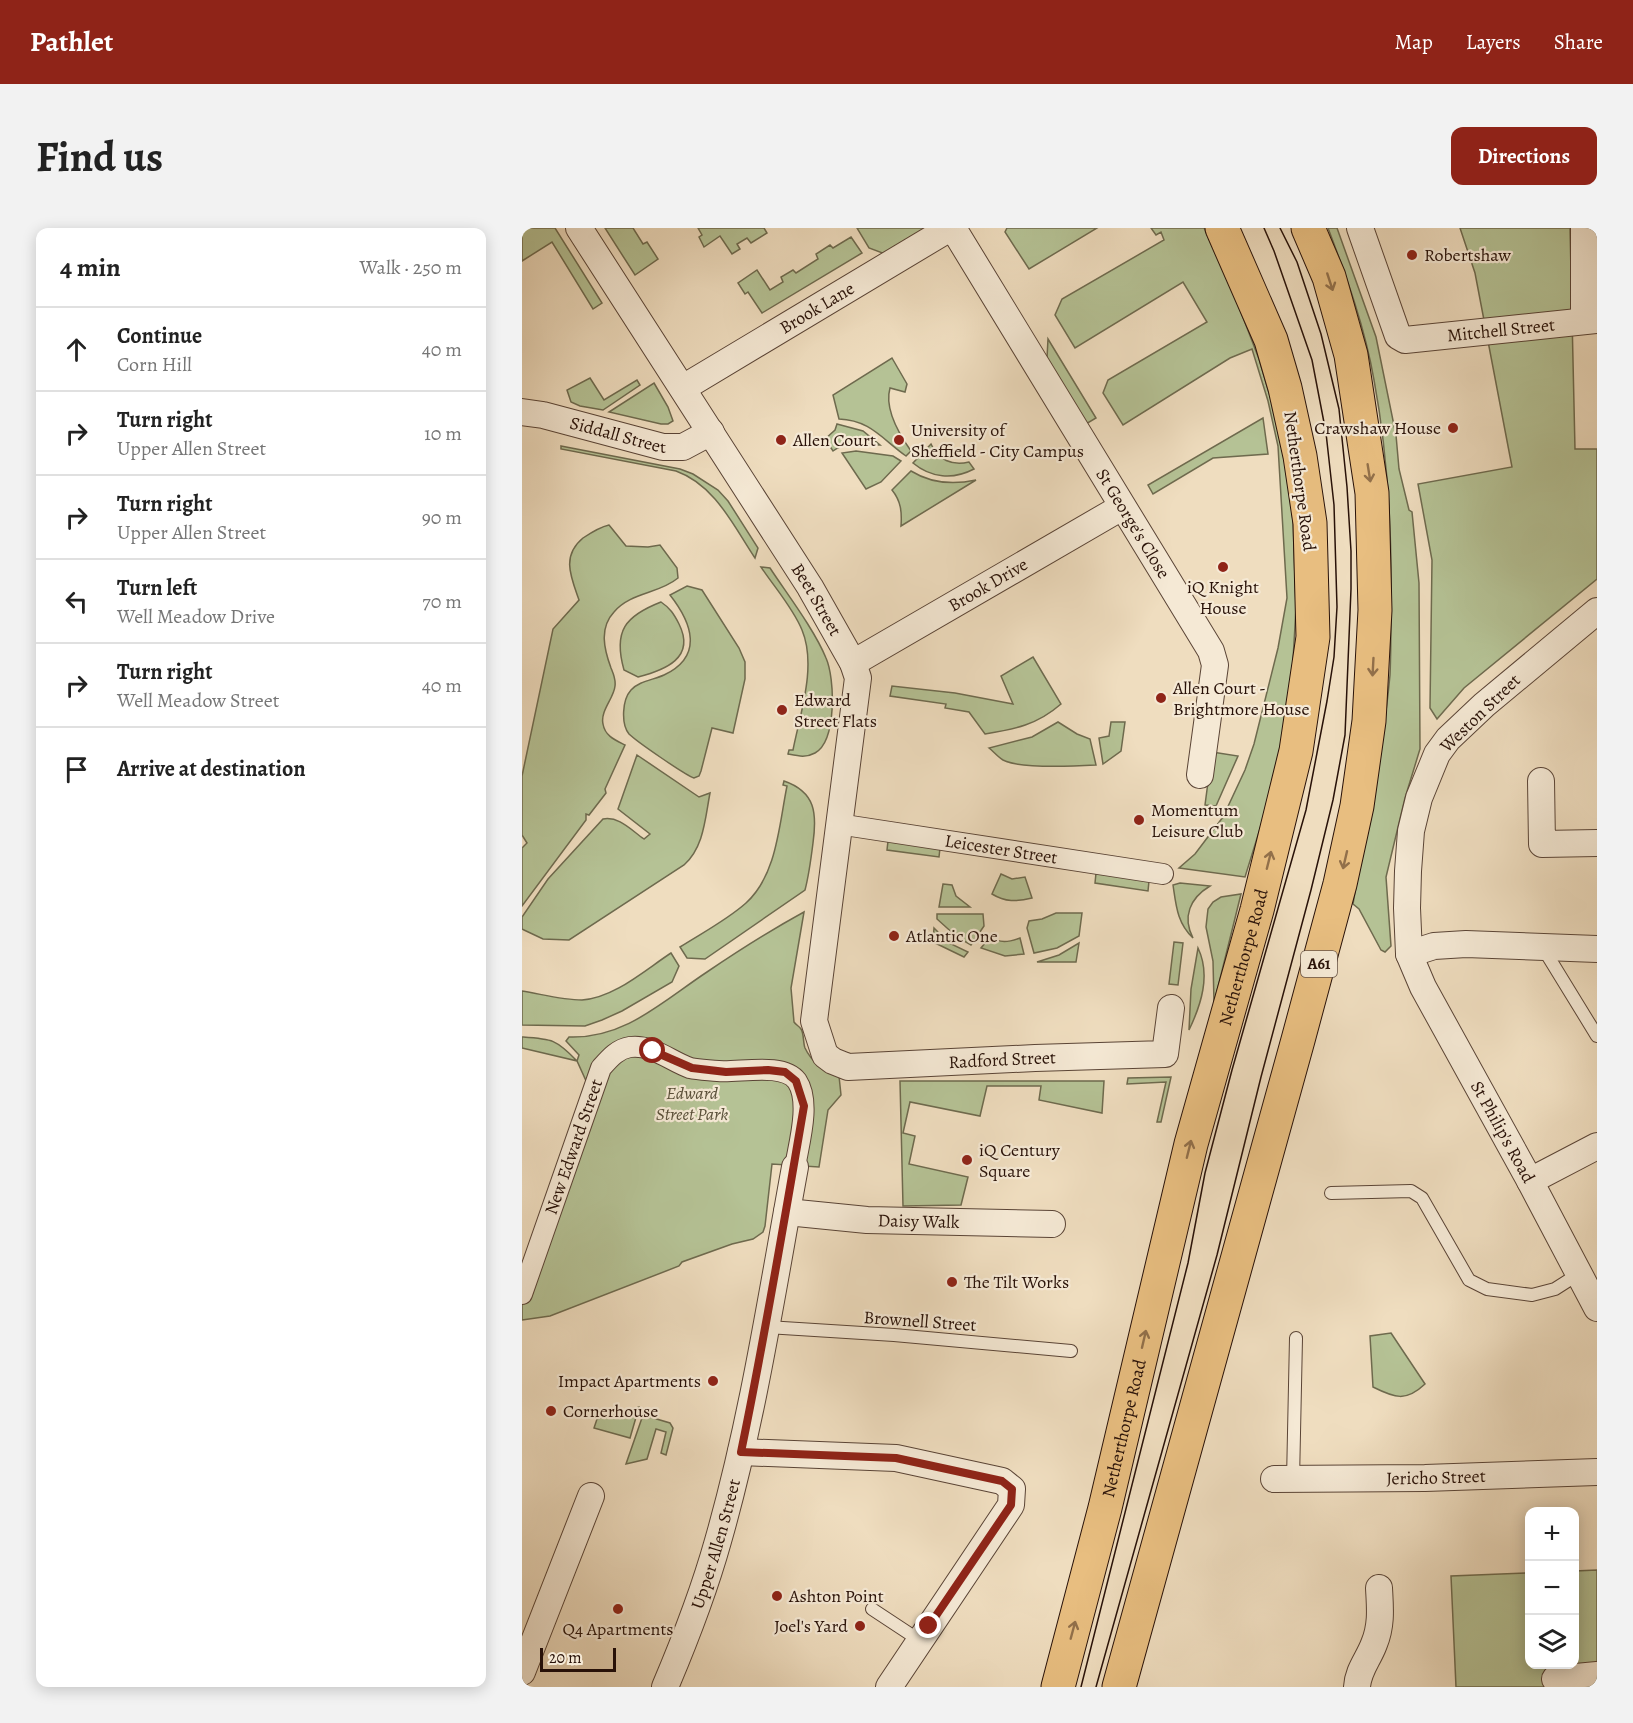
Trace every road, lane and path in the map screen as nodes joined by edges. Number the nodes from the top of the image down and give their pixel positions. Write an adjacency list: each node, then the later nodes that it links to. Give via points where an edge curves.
1 (579, 228): 8 (street, Beet Street)
2 (952, 228): 8 (street, Brook Lane); 11 (street, St George's Close)
3 (1222, 228): 51 (highway, Netherthorpe Road, one-way to 3, via 1105,1508 1191,1144 1257,910 1293,762 1313,637 1310,523 1286,388 1271,340)
4 (1308, 228): 52 (highway, A61, one-way to 52, via 1329,277 1351,355 1372,493 1376,590 1369,721 1357,806 1331,917)
5 (1360, 228): 7 (street, Mitchell Street, via 1398,336 1405,340)
6 (1584, 228): 7 (street)
7 (1591, 320)
8 (683, 387): 10 (street, Beet Street)
9 (522, 412): 10 (street, Siddall Street, via 663,447 683,447)
10 (711, 432): 13 (street, Beet Street, via 810,587)
11 (1122, 507): 13 (street, Brook Drive); 14 (street, St George's Close, via 1211,651 1215,665)
12 (1597, 611): 21 (street, Weston Street, via 1484,705 1437,754 1411,831)
13 (853, 663): 16 (street, Beet Street, via 858,678)
14 (1200, 775)
15 (1541, 781): 17 (street, via 1542,844)
16 (838, 824): 18 (street, Leicester Street); 23 (street, Beet Street)
17 (1597, 843)
18 (1163, 874)
19 (1543, 947): 20 (street); 21 (street, via 1466,944 1434,946); 24 (lane)
20 (1597, 948)
21 (1409, 954): 28 (street, St Philip's Road, via 1423,987)
22 (1171, 1008): 23 (street, Radford Street, via 1165,1054 848,1067 825,1054)
23 (814, 1027)
24 (1597, 1036)
25 (601, 1068): 27 (street, Upper Allen Street, via 613,1055 630,1047 645,1048 692,1068 785,1072 796,1081 804,1106); 33 (street, New Edward Street)
26 (1597, 1146): 28 (street)
27 (795, 1167): 30 (street, Upper Allen Street)
28 (1530, 1181): 32 (street, St Philip's Road)
29 (1331, 1193): 32 (lane, via 1411,1191 1422,1198 1469,1280 1487,1289 1532,1294 1555,1289)
30 (787, 1212): 31 (street, Daisy Walk, via 867,1220); 35 (street, Upper Allen Street)
31 (1052, 1224)
32 (1580, 1273): 34 (street, St Philip's Road)
33 (522, 1294)
34 (1596, 1302)
35 (767, 1327): 37 (lane, Brownell Street); 38 (street, Upper Allen Street)
36 (1296, 1338): 40 (lane)
37 (1071, 1351)
38 (741, 1452): 45 (street, via 896,1458 1002,1481 1012,1489 1011,1505); 49 (street, Upper Allen Street, via 717,1543)
39 (1597, 1472): 40 (street, Jericho Street)
40 (1283, 1480)
41 (591, 1496): 44 (street)
42 (1379, 1588): 53 (street, via 1381,1620 1358,1675)
43 (872, 1609): 45 (lane)
44 (531, 1621): 46 (street)
45 (920, 1640): 50 (street)
46 (522, 1672)
47 (1597, 1675): 48 (street)
48 (1555, 1679)
49 (665, 1687)
50 (889, 1687)
51 (1058, 1687)
52 (1119, 1687)
53 (1357, 1687)

